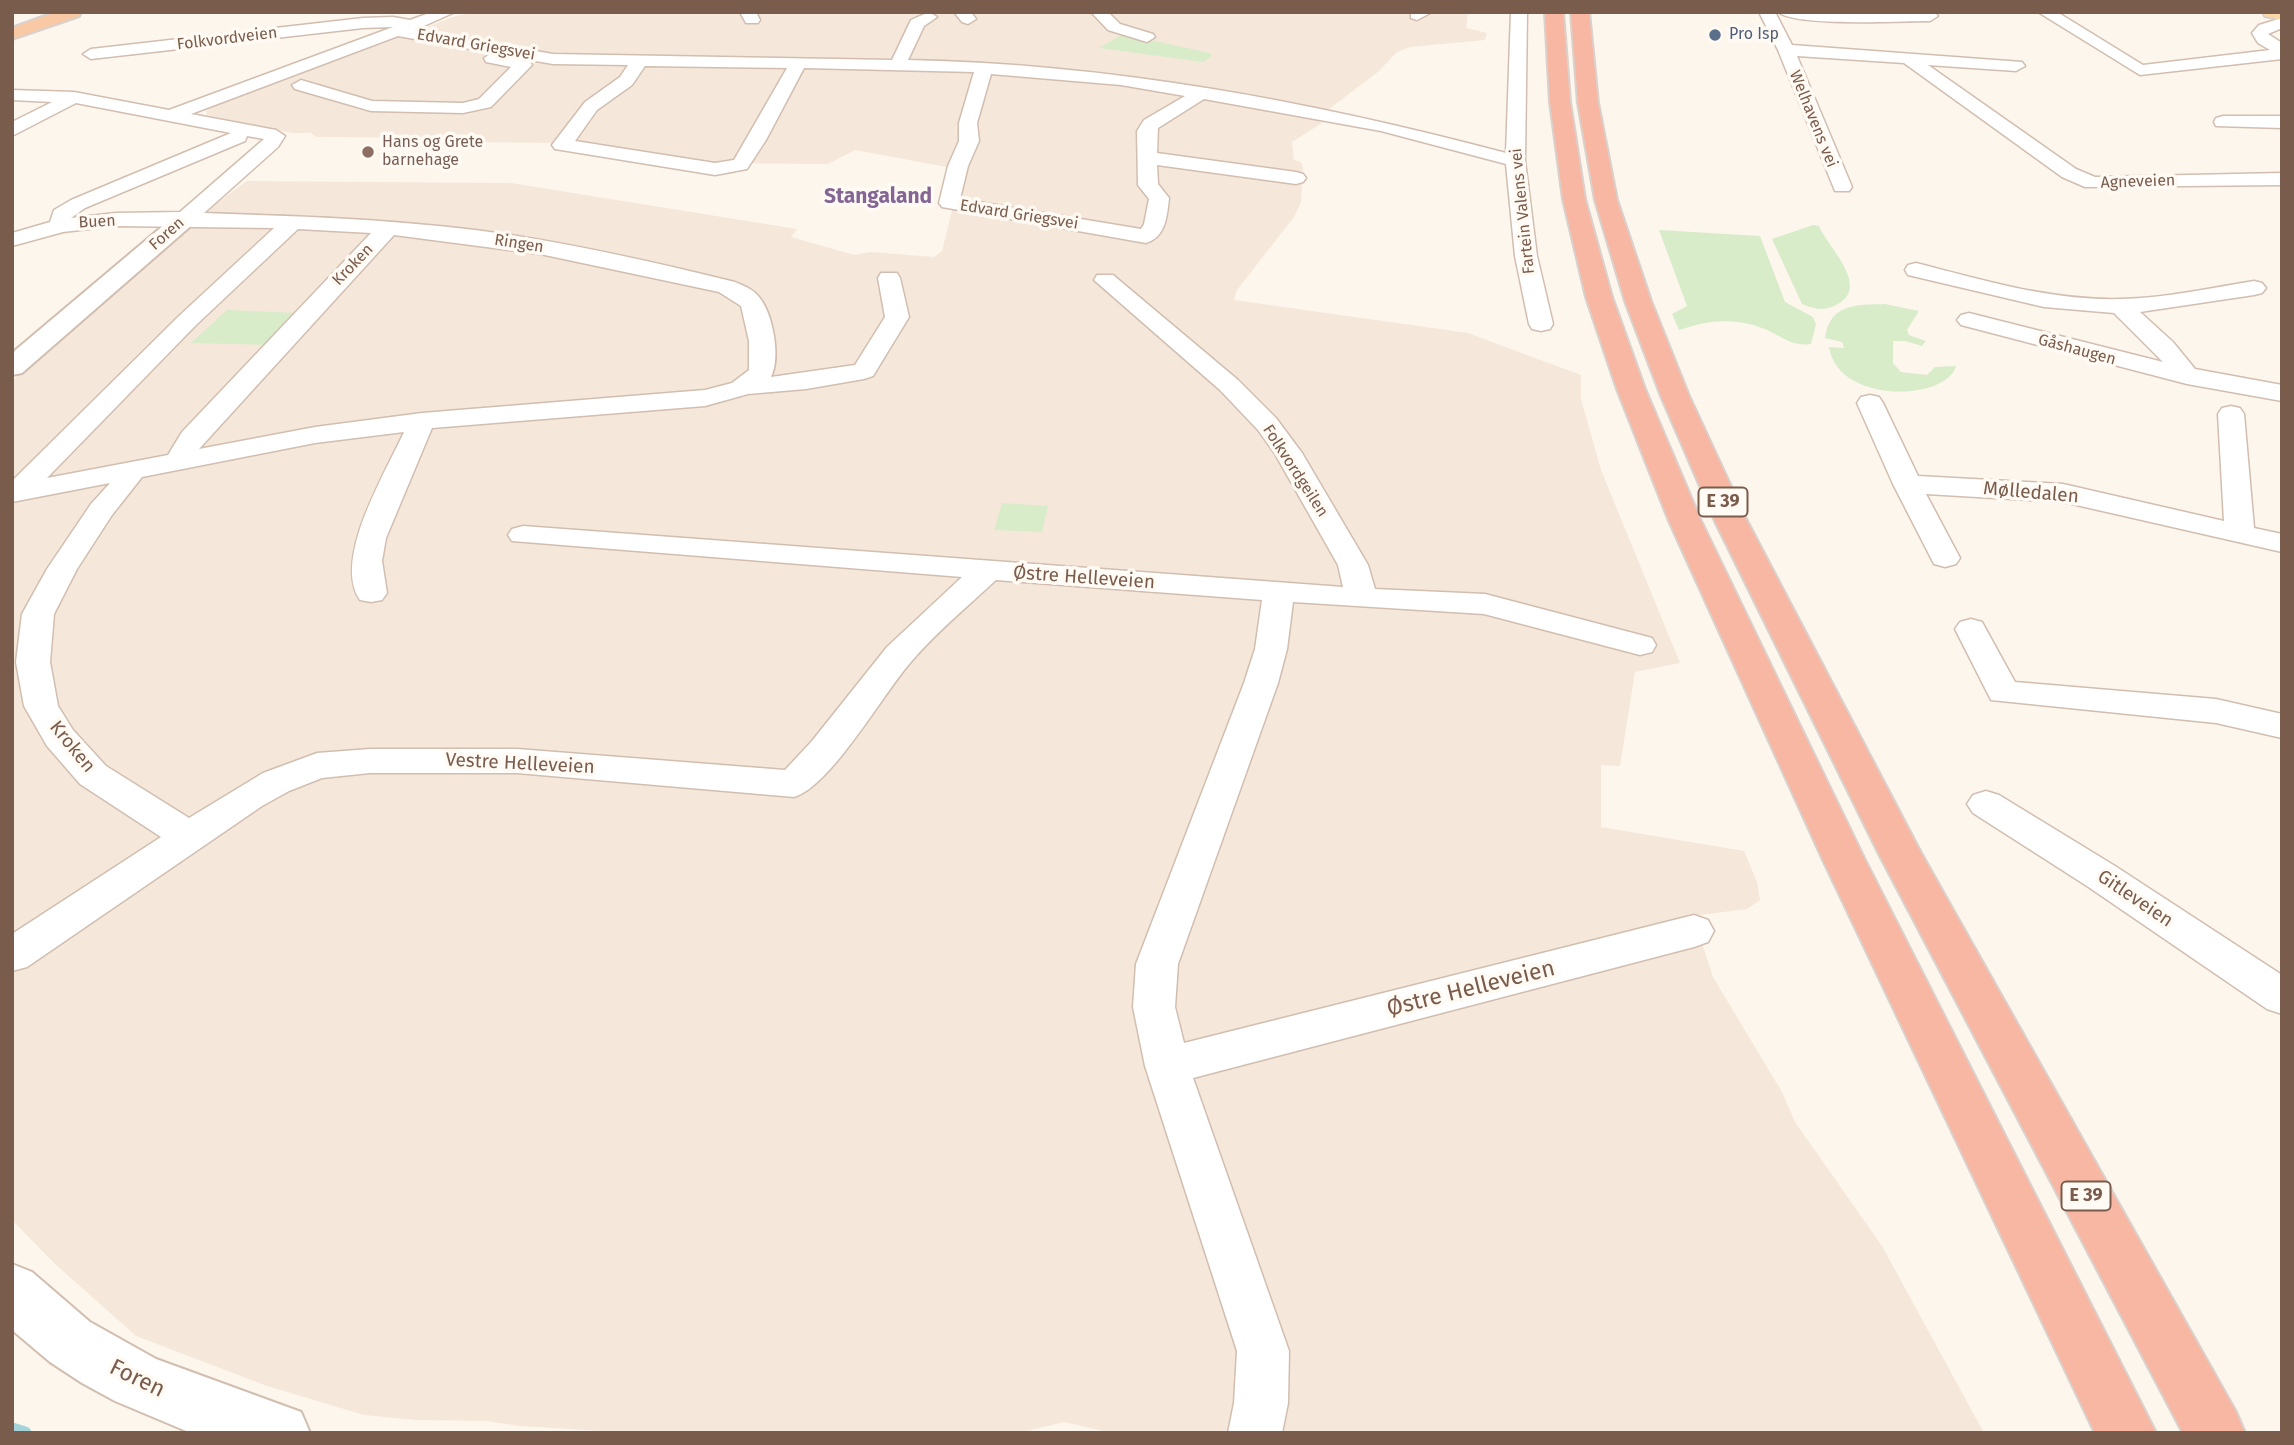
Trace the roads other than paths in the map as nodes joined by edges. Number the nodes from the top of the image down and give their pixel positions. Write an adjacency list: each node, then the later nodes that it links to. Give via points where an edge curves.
1 (53, 12): 18 (highway)
2 (73, 12): 20 (highway)
3 (320, 12): 16 (street, Folkvordveien)
4 (447, 12): 19 (street, Folkvordveien)
5 (1099, 12): 21 (street, via 1114,27)
6 (1519, 12): 42 (street, Fartein Valens vei)
7 (1554, 12): 90 (highway, E 39, via 1560,102 1574,199 1599,297 1631,389 1685,521 1844,860)
8 (1580, 12): 91 (highway, E 39, via 1588,103 1606,200 1637,301 1731,521 1900,854)
9 (1767, 12): 22 (street, Welhavens vei)
10 (1786, 12): 14 (street, via 1853,18)
11 (2046, 12): 23 (street, via 2140,70)
12 (2271, 12): 13 (main road)
13 (2282, 15)
14 (1930, 16)
15 (929, 17): 29 (street, via 917,23)
16 (362, 23): 19 (street, Folkvordveien, via 393,22); 24 (street, Folkvordveien)
17 (2282, 23): 23 (street, via 2260,33)
18 (12, 27)
19 (403, 28): 27 (street, Edvard Griegsvei, via 534,57); 36 (street, Folkvordveien)
20 (12, 34)
21 (1147, 37)
22 (1786, 50): 26 (street, Welhavens vei); 45 (street, Welhavens vei)
23 (2282, 52)
24 (91, 54)
25 (469, 54): 32 (street, via 523,65 485,103 463,108 371,106)
26 (1906, 57): 30 (street, Welhavens vei); 44 (street, Agneveien, via 2069,173 2092,183)
27 (640, 60): 28 (street, Edvard Griegsvei); 28 (street, via 626,81 591,106 562,145 715,169 740,165)
28 (799, 62): 29 (street, Edvard Griegsvei)
29 (898, 64): 31 (street, Edvard Griegsvei)
30 (2016, 66)
31 (984, 67): 33 (street, Edvard Griegsvei); 41 (street, Edvard Griegsvei, via 968,123 969,141 948,203 1146,236 1155,225 1158,198 1148,185)
32 (301, 85)
33 (1203, 92): 41 (street, Edvard Griegsvei, via 1151,124 1146,131); 42 (street, Edvard Griegsvei, via 1383,126)
34 (12, 95): 35 (street)
35 (74, 97): 36 (street); 39 (street)
36 (171, 116): 46 (street, Foren, via 276,136)
37 (2223, 122): 38 (street)
38 (2282, 122)
39 (12, 130)
40 (239, 137): 48 (street, via 78,204 61,214)
41 (1147, 158): 43 (street)
42 (1515, 161): 57 (street, Fartein Valens vei, via 1526,256)
43 (1296, 177)
44 (2282, 179)
45 (1842, 187)
46 (185, 219): 47 (street, Ringen); 48 (street, Buen); 58 (street, Foren)
47 (293, 222): 49 (street, Ringen); 68 (street)
48 (60, 225): 50 (street, Buen)
49 (388, 228): 60 (street, Ringen, via 579,254 727,287 746,296 753,306 764,363 760,374); 65 (street, Kroken, via 192,438)
50 (12, 240)
51 (1916, 270): 55 (street, via 1997,290)
52 (889, 278): 60 (street, via 897,317 864,371)
53 (1105, 280): 76 (street, Folkvordgeilen, via 1229,385 1266,424 1353,565)
54 (2254, 288): 55 (street)
55 (2120, 306): 59 (street)
56 (1969, 320): 59 (street, Gåshaugen)
57 (1541, 324)
58 (12, 367)
59 (2187, 376): 61 (street, Gåshaugen)
60 (744, 387): 64 (street, via 705,398)
61 (2282, 393)
62 (1870, 403): 67 (street)
63 (2231, 414): 69 (street)
64 (422, 421): 65 (street); 75 (street, via 372,538 367,561)
65 (179, 459): 66 (street)
66 (132, 469): 68 (street); 81 (street, Kroken, via 62,569 38,614 33,662 41,706 60,738 93,775)
67 (1907, 484): 69 (street, Mølledalen, via 2063,493); 72 (street)
68 (14, 493)
69 (2240, 534): 71 (street, Mølledalen)
70 (523, 535): 73 (street, Østre Helleveien)
71 (2282, 543)
72 (1945, 558)
73 (987, 571): 74 (street, Østre Helleveien); 81 (street, Vestre Helleveien, via 899,654 794,785 517,761 370,761 317,766 276,782)
74 (1279, 592): 76 (street, Østre Helleveien); 85 (street, via 1261,683 1157,964 1154,1007)
75 (371, 593)
76 (1362, 598): 78 (street, Østre Helleveien, via 1485,604)
77 (1971, 629): 79 (street, via 2003,692 2216,711)
78 (1640, 645)
79 (2272, 724)
80 (1986, 804): 84 (street, Gitleveien)
81 (190, 837): 83 (street, Vestre Helleveien)
82 (1694, 931): 85 (street, Østre Helleveien)
83 (17, 945)
84 (2282, 997)
85 (1167, 1066): 89 (street, via 1263,1351)
86 (12, 1291): 87 (street, Foren, via 35,1316)
87 (195, 1422): 88 (street, Foren)
88 (280, 1433)
89 (1255, 1433)
90 (2126, 1433)
91 (2215, 1433)

